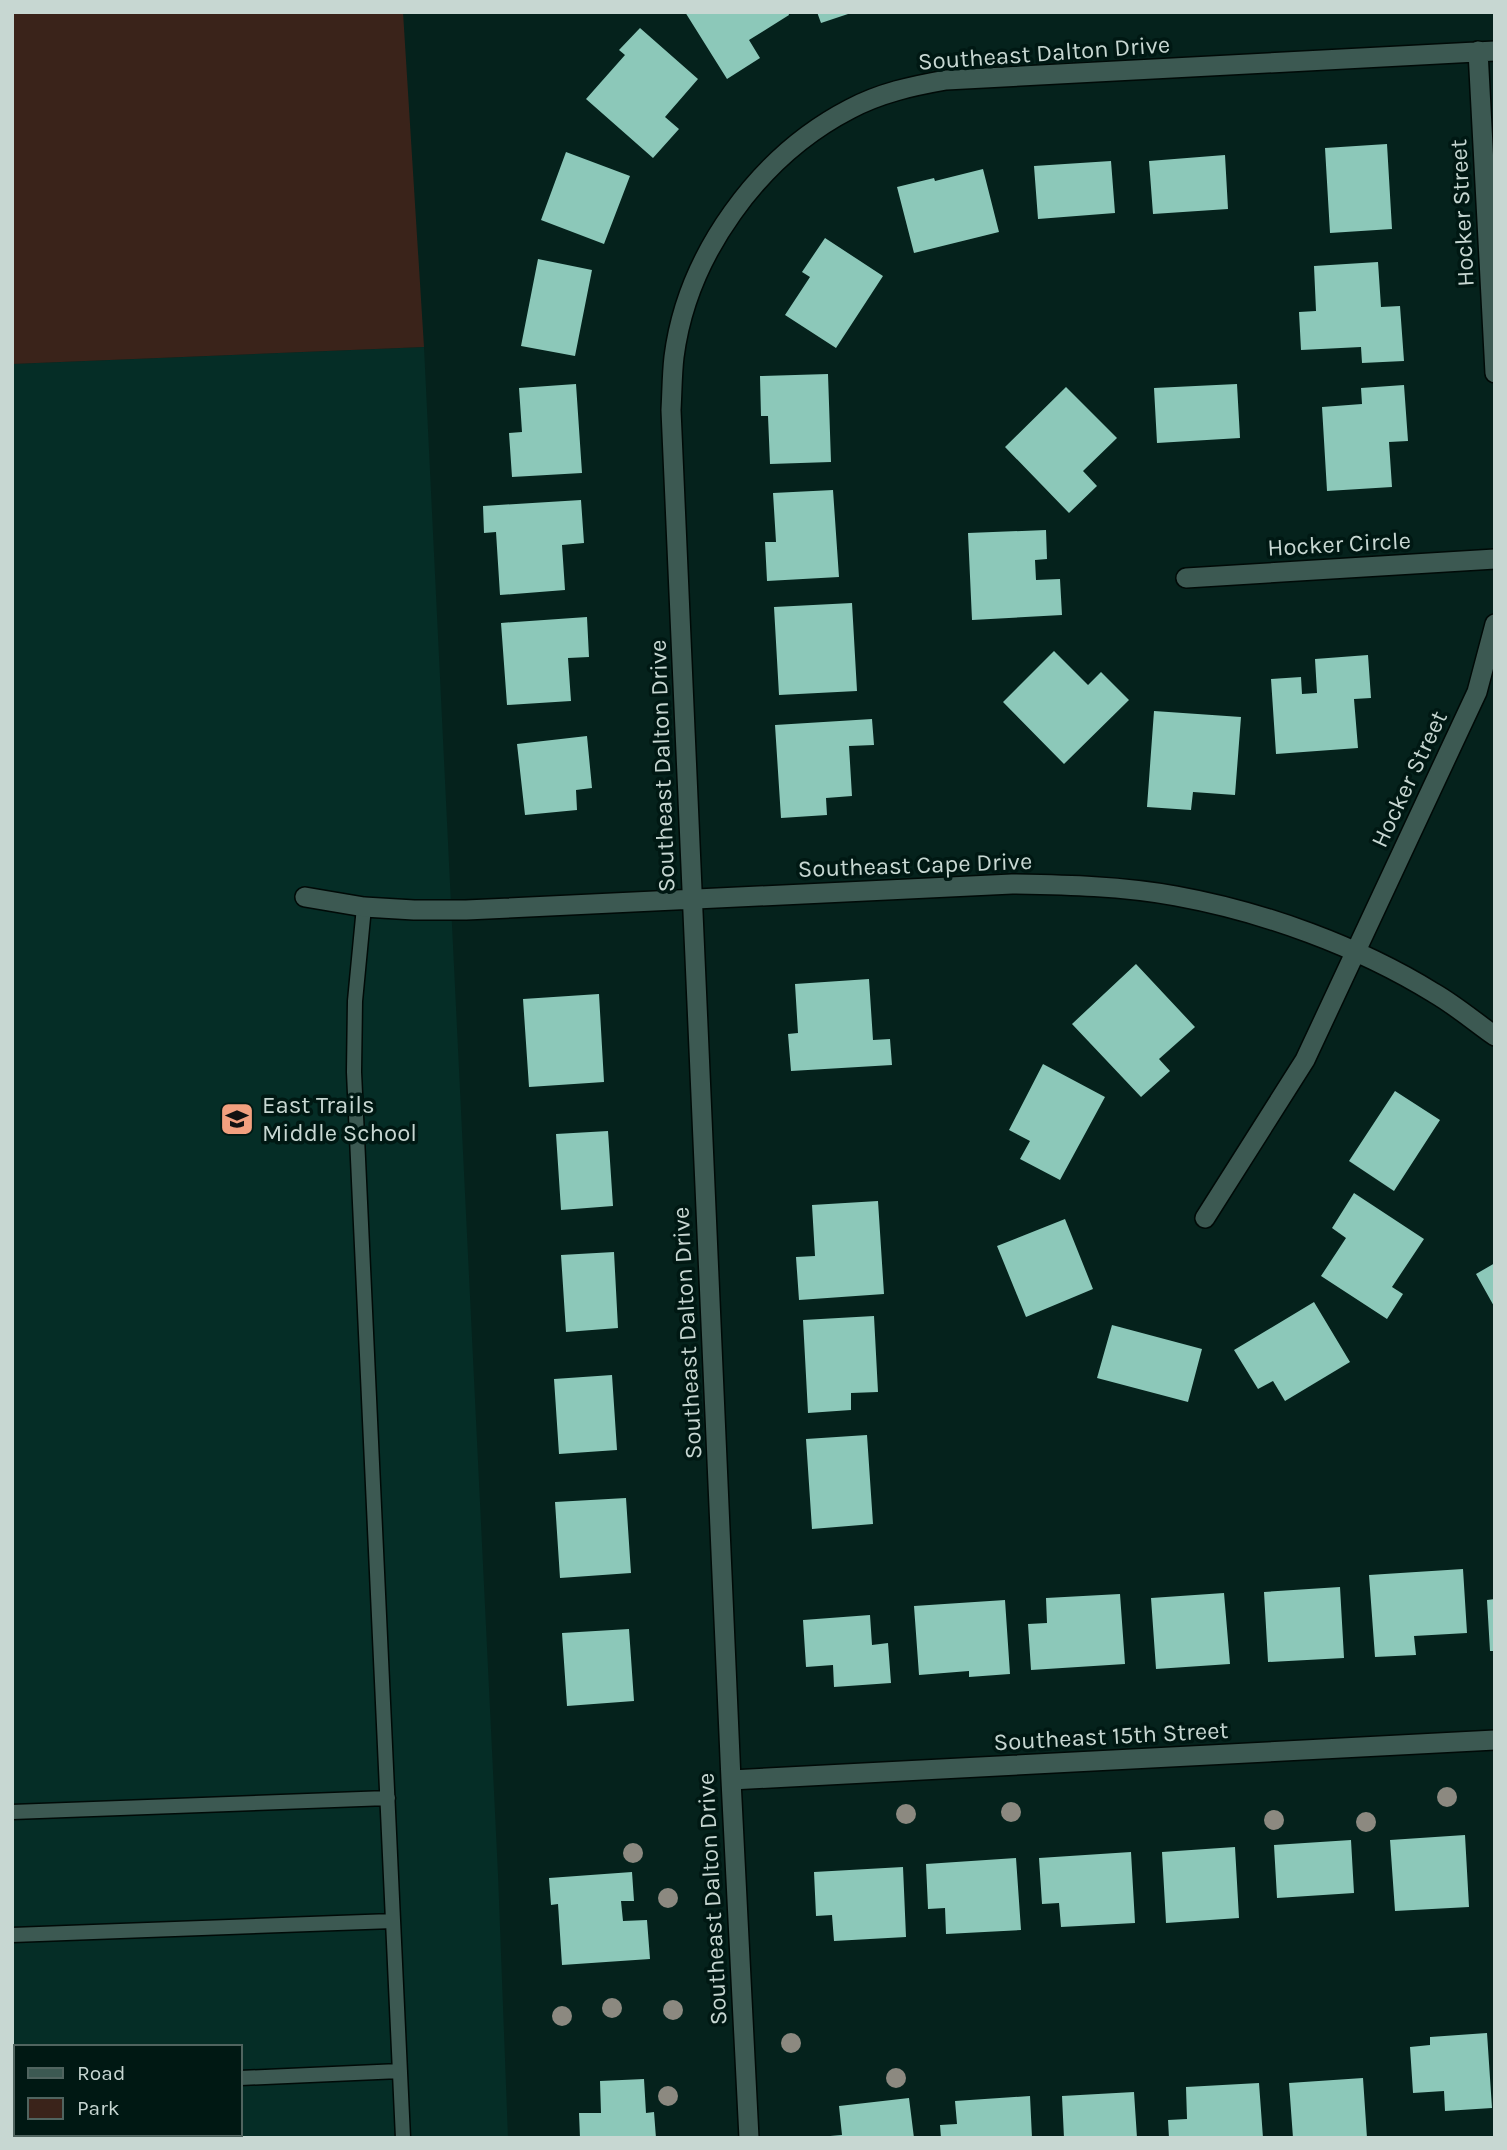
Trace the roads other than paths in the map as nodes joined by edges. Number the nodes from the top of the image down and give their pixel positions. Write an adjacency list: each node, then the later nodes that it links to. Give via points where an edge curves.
1 (1486, 51): 2 (street, Hocker Street); 7 (street, Southeast Dalton Drive, via 946,80 897,89 850,109 805,136 766,173 732,211 705,257 674,356 671,410)
2 (1495, 373)
3 (1495, 559): 4 (street, Hocker Circle)
4 (1186, 578)
5 (1495, 624): 9 (street, Hocker Street, via 1478,692)
6 (305, 897): 8 (street, Southeast Cape Drive)
7 (692, 900): 8 (street, Southeast Cape Drive, via 466,910); 9 (street, Southeast Cape Drive, via 1012,884 1095,886 1176,896 1258,915); 13 (street, Southeast Dalton Drive)
8 (364, 907): 14 (lane, via 354,1072)
9 (1355, 951): 10 (street, Southeast Cape Drive, via 1435,993); 11 (street, Hocker Street, via 1305,1060)
10 (1495, 1036)
11 (1205, 1219)
12 (1495, 1740): 13 (street, Southeast 15th Street)
13 (731, 1780): 21 (street, Southeast Dalton Drive)
14 (387, 1798): 15 (lane); 16 (lane)
15 (12, 1812)
16 (393, 1921): 17 (lane); 18 (lane)
17 (12, 1935)
18 (400, 2071): 19 (lane); 20 (lane)
19 (242, 2078)
20 (403, 2138)
21 (749, 2138)

